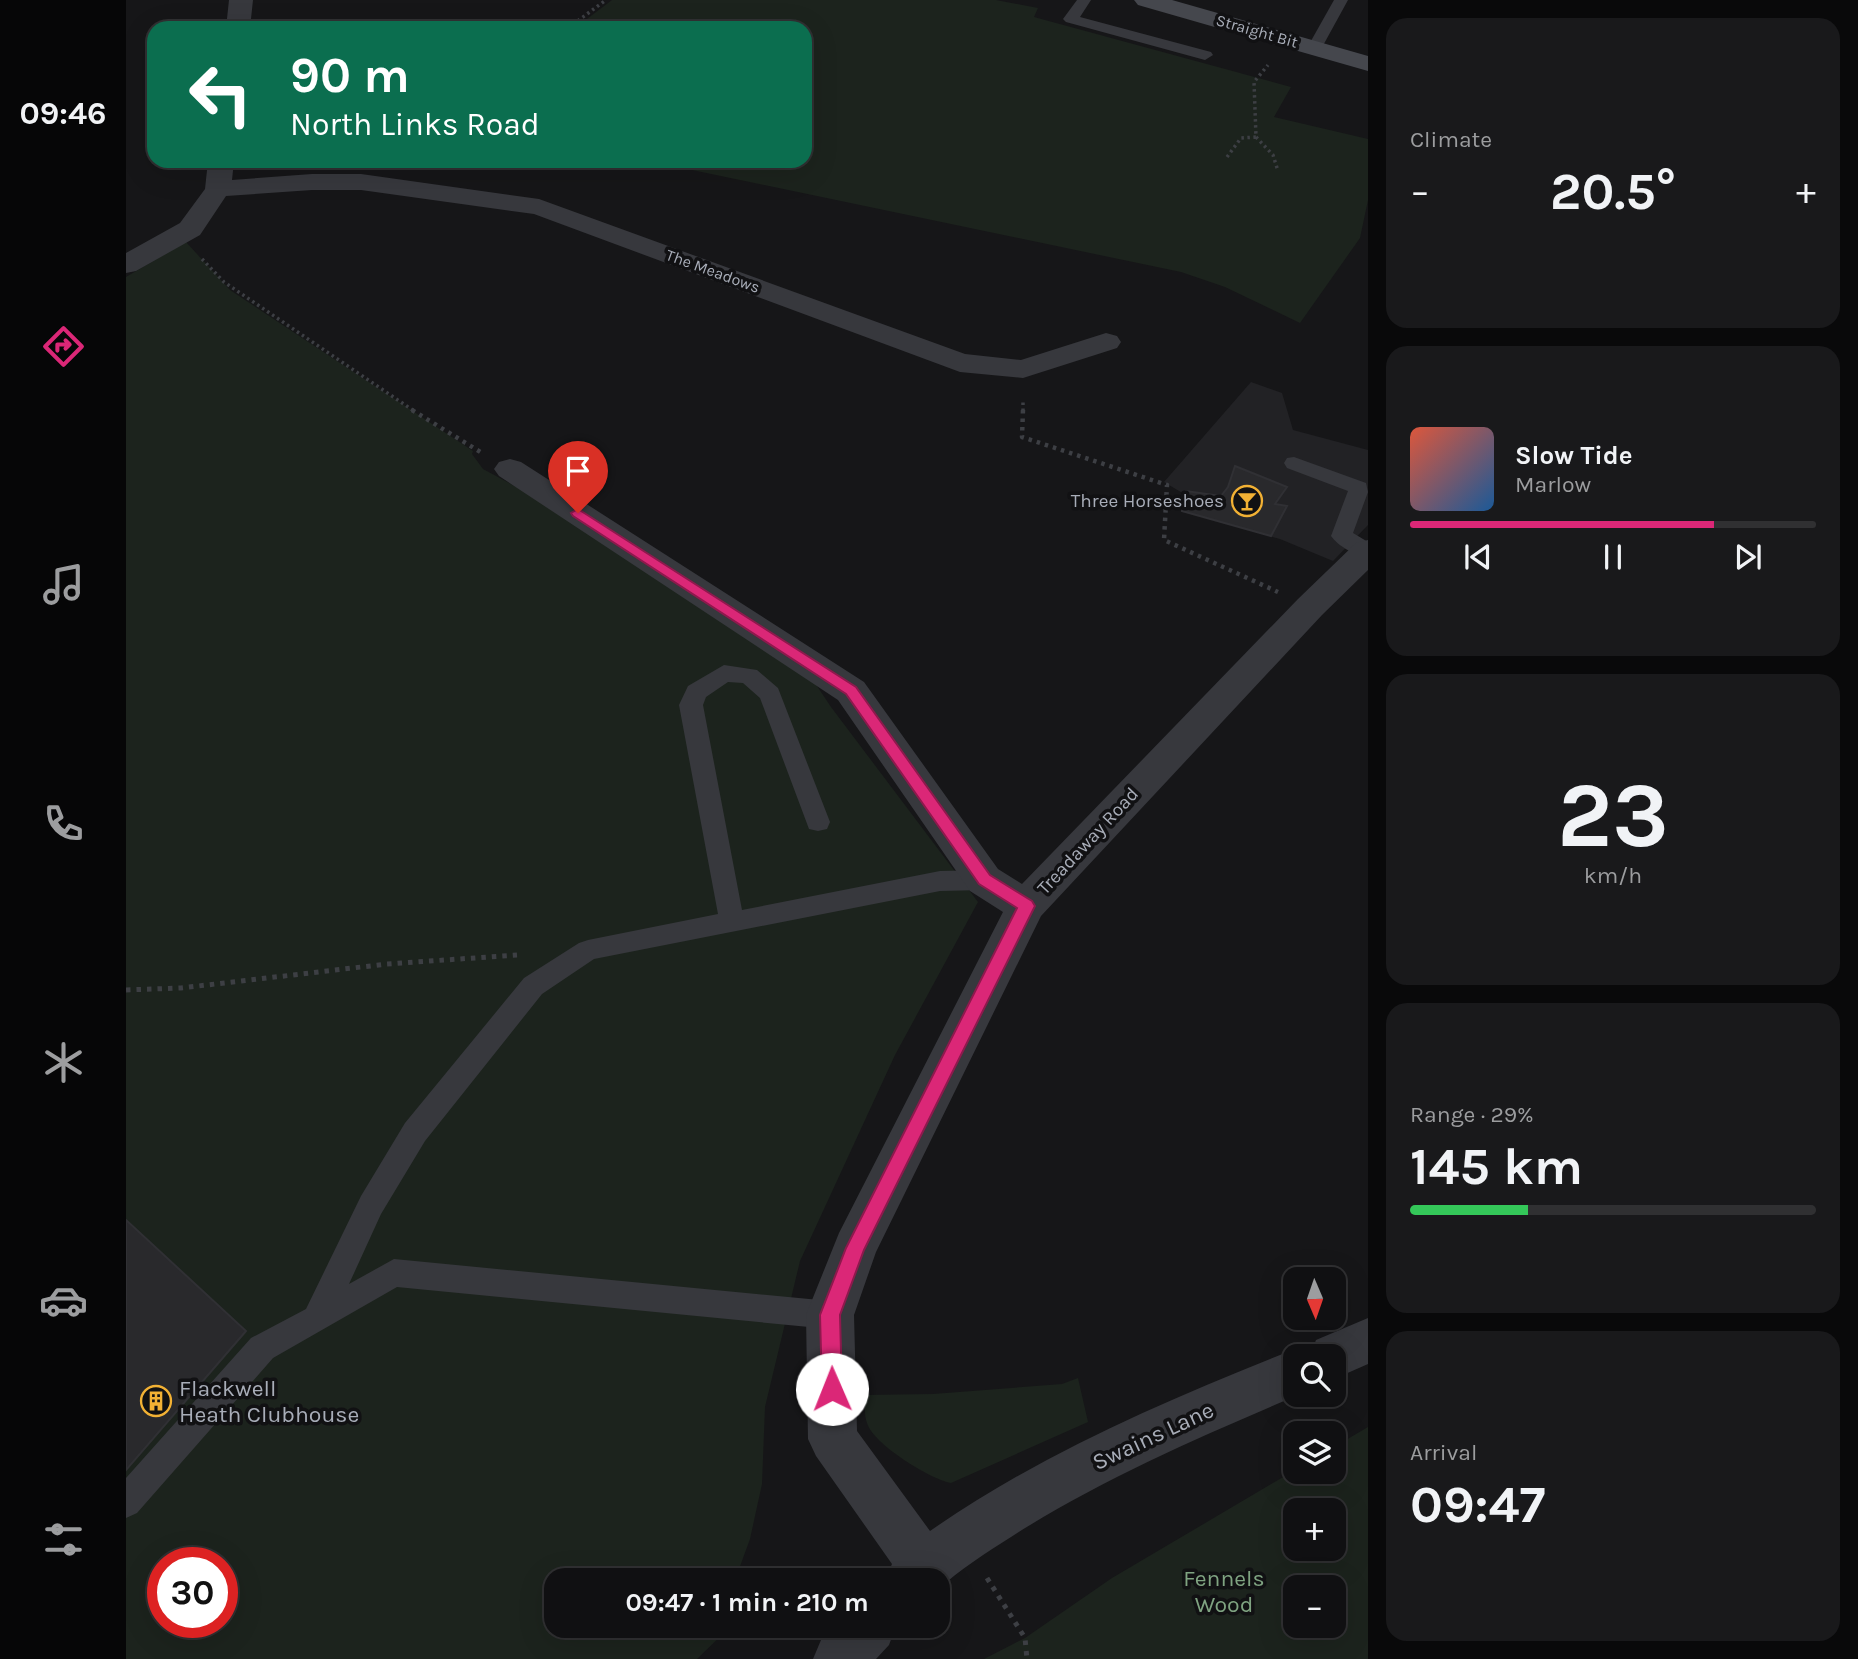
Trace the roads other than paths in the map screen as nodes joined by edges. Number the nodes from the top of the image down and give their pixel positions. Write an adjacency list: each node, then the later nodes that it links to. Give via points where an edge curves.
1 (241, 0): 5 (street)
2 (1084, 0): 7 (lane, via 1071,19)
3 (1146, 0): 6 (street, Straight Bit)
4 (1341, 0): 6 (lane)
5 (239, 21)
6 (1315, 48): 8 (street, Straight Bit)
7 (1205, 54)
8 (1368, 64)
9 (221, 168): 10 (street)
10 (218, 189): 11 (street, via 190,229); 12 (street, The Meadows, via 361,182 539,207 960,363 1023,369)
11 (126, 265)
12 (1106, 342)
13 (1294, 463): 15 (lane, via 1359,488 1342,536)
14 (510, 469): 17 (street, via 851,691)
15 (1368, 551): 18 (street, Treadaway Road)
16 (818, 822): 19 (lane, via 770,694 750,676 724,673 696,692 691,705)
17 (984, 880): 18 (street); 19 (lane, via 940,881)
18 (1026, 906): 20 (street, Treadaway Road, via 855,1248)
19 (732, 922): 21 (lane, via 588,950 533,986 415,1132 371,1205)
20 (830, 1315): 21 (lane, via 394,1273); 26 (street, Treadaway Road, via 833,1439)
21 (317, 1319): 25 (lane, via 262,1348)
22 (1368, 1341): 23 (street)
23 (1346, 1350)
24 (1283, 1377): 26 (street, Swains Lane, via 1135,1441 1014,1504)
25 (126, 1502)
26 (932, 1562)
27 (859, 1638): 28 (street)
28 (841, 1659)

